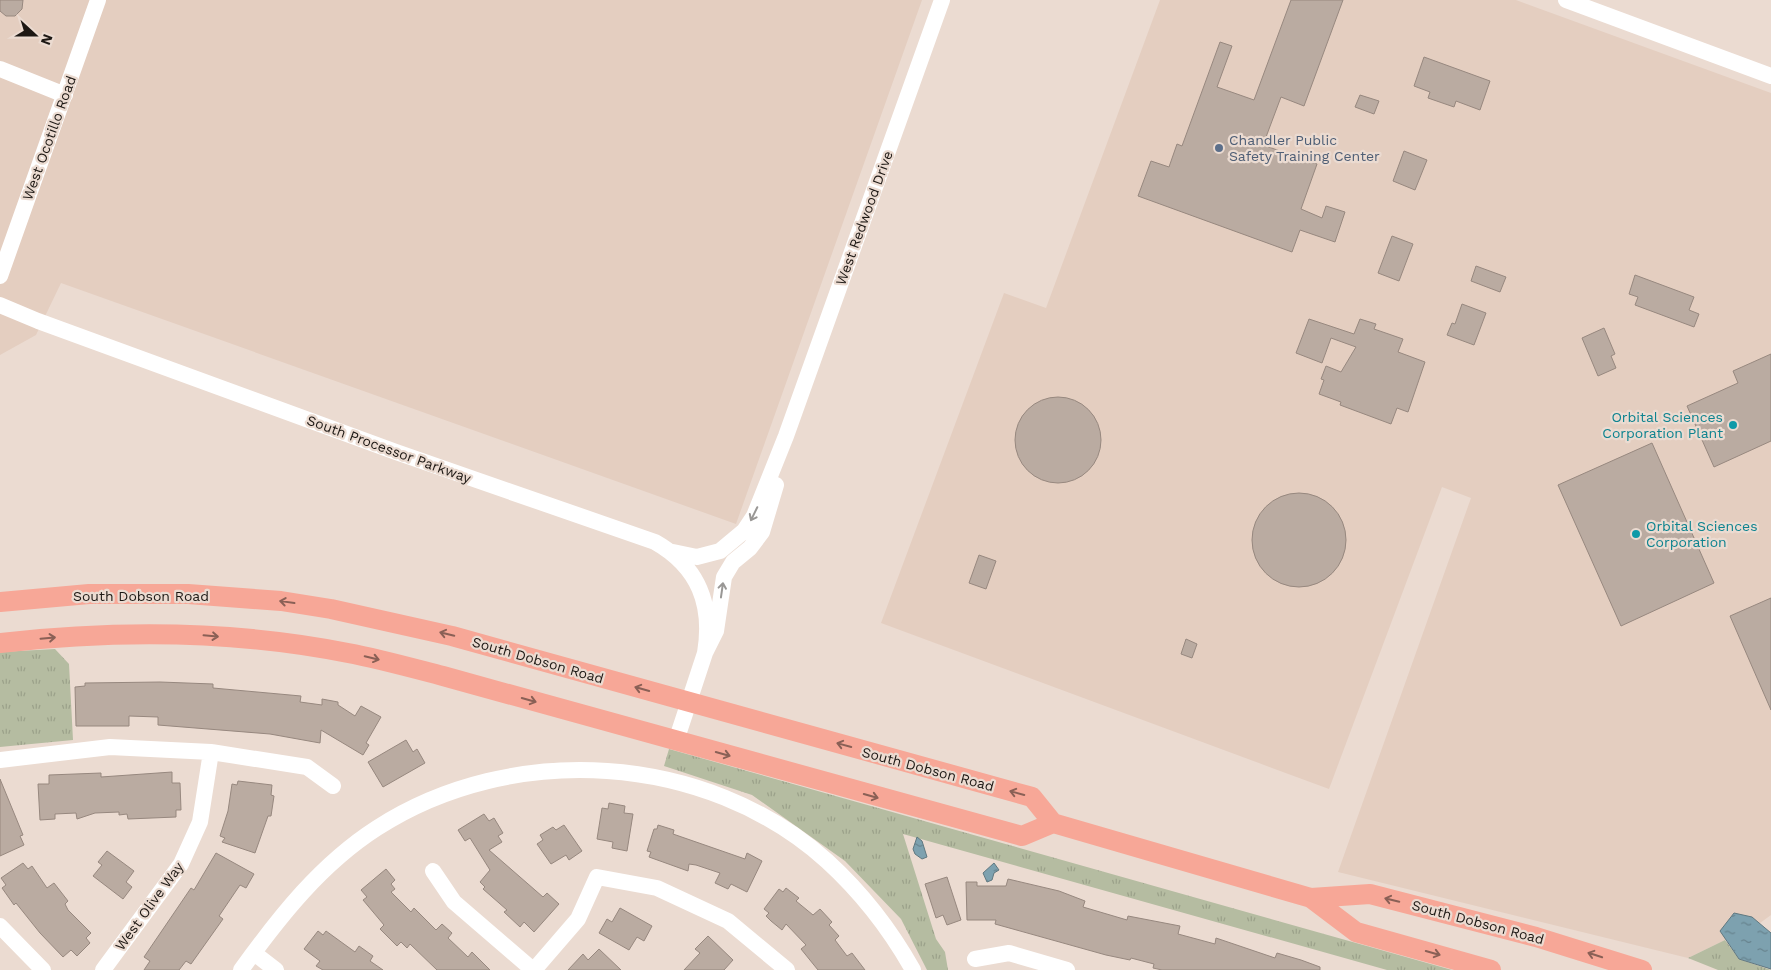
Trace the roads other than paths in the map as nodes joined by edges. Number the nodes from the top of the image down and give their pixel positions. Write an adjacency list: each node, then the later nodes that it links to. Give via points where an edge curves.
1 (98, 0): 6 (street, West Ocotillo Road)
2 (942, 0): 9 (street, West Redwood Drive)
3 (1566, 0): 5 (street)
4 (0, 69): 6 (street)
5 (1771, 76)
6 (65, 94): 7 (street, West Ocotillo Road)
7 (0, 276)
8 (0, 305): 10 (street, South Processor Parkway, via 396,452 645,538)
9 (786, 436): 10 (street, West Redwood Drive, one-way to 10, via 754,516 733,541 704,557); 13 (street, West Redwood Drive, one-way to 9, via 719,618 721,588 728,569 756,542 766,522)
10 (672, 552): 13 (street, South Processor Parkway, via 692,574 703,598 708,616)
11 (0, 602): 14 (main road, South Dobson Road, one-way to 11, via 452,636 331,608 233,596 179,594 89,594)
12 (0, 643): 15 (main road, one-way to 15, via 48,637 150,633 296,645 405,666)
13 (705, 654): 14 (street, West Redwood Drive)
14 (689, 702): 15 (street, West Redwood Drive); 19 (main road, South Dobson Road, one-way to 14, via 1032,798)
15 (676, 741): 19 (main road, one-way to 19, via 1022,836)
16 (211, 752): 17 (street, via 110,747); 18 (street, via 307,767); 27 (street, West Olive Way, via 200,822 181,864)
17 (0, 760)
18 (333, 786)
19 (1053, 823): 21 (main road, South Dobson Road)
20 (433, 871): 30 (street, via 454,902)
21 (1311, 898): 33 (main road, South Dobson Road, one-way to 33, via 1356,932); 34 (main road, South Dobson Road, one-way to 21, via 1536,937 1370,894)
22 (0, 926): 26 (street)
23 (254, 953): 28 (street); 29 (street); 31 (street, via 292,904 330,863 377,828 405,812 454,790 494,780 541,772 592,770 640,775 690,786 748,809 777,825 826,860 848,881 884,922)
24 (976, 959): 32 (street, via 1010,953)
25 (784, 969): 30 (street, via 728,921 657,888 597,878 578,919)
26 (43, 970)
27 (103, 970)
28 (242, 970)
29 (276, 970)
30 (533, 970)
31 (914, 970)
32 (1067, 970)
33 (1491, 970)
34 (1642, 970)

